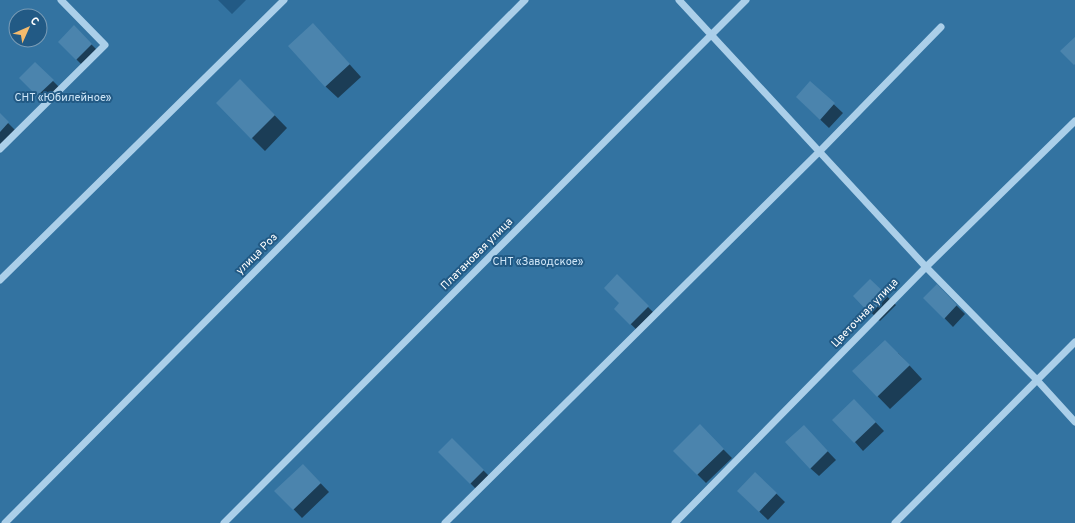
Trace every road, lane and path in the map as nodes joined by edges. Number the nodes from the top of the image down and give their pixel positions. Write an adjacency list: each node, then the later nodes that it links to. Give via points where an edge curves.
1 (61, 0): 9 (street, via 105,45)
2 (284, 0): 12 (street)
3 (525, 0): 16 (street, улица Роз)
4 (678, 0): 7 (street)
5 (746, 0): 7 (street, Платановая улица)
6 (941, 27): 10 (street)
7 (712, 34): 10 (street); 17 (street, Платановая улица)
8 (1075, 121): 11 (street, Цветочная улица)
9 (0, 149)
10 (820, 151): 11 (street); 18 (street)
11 (926, 267): 14 (street); 19 (street, Цветочная улица)
12 (0, 280)
13 (1075, 342): 14 (street)
14 (1036, 379): 15 (street); 20 (street)
15 (1075, 422)
16 (5, 523)
17 (224, 523)
18 (445, 523)
19 (675, 523)
20 (895, 523)

